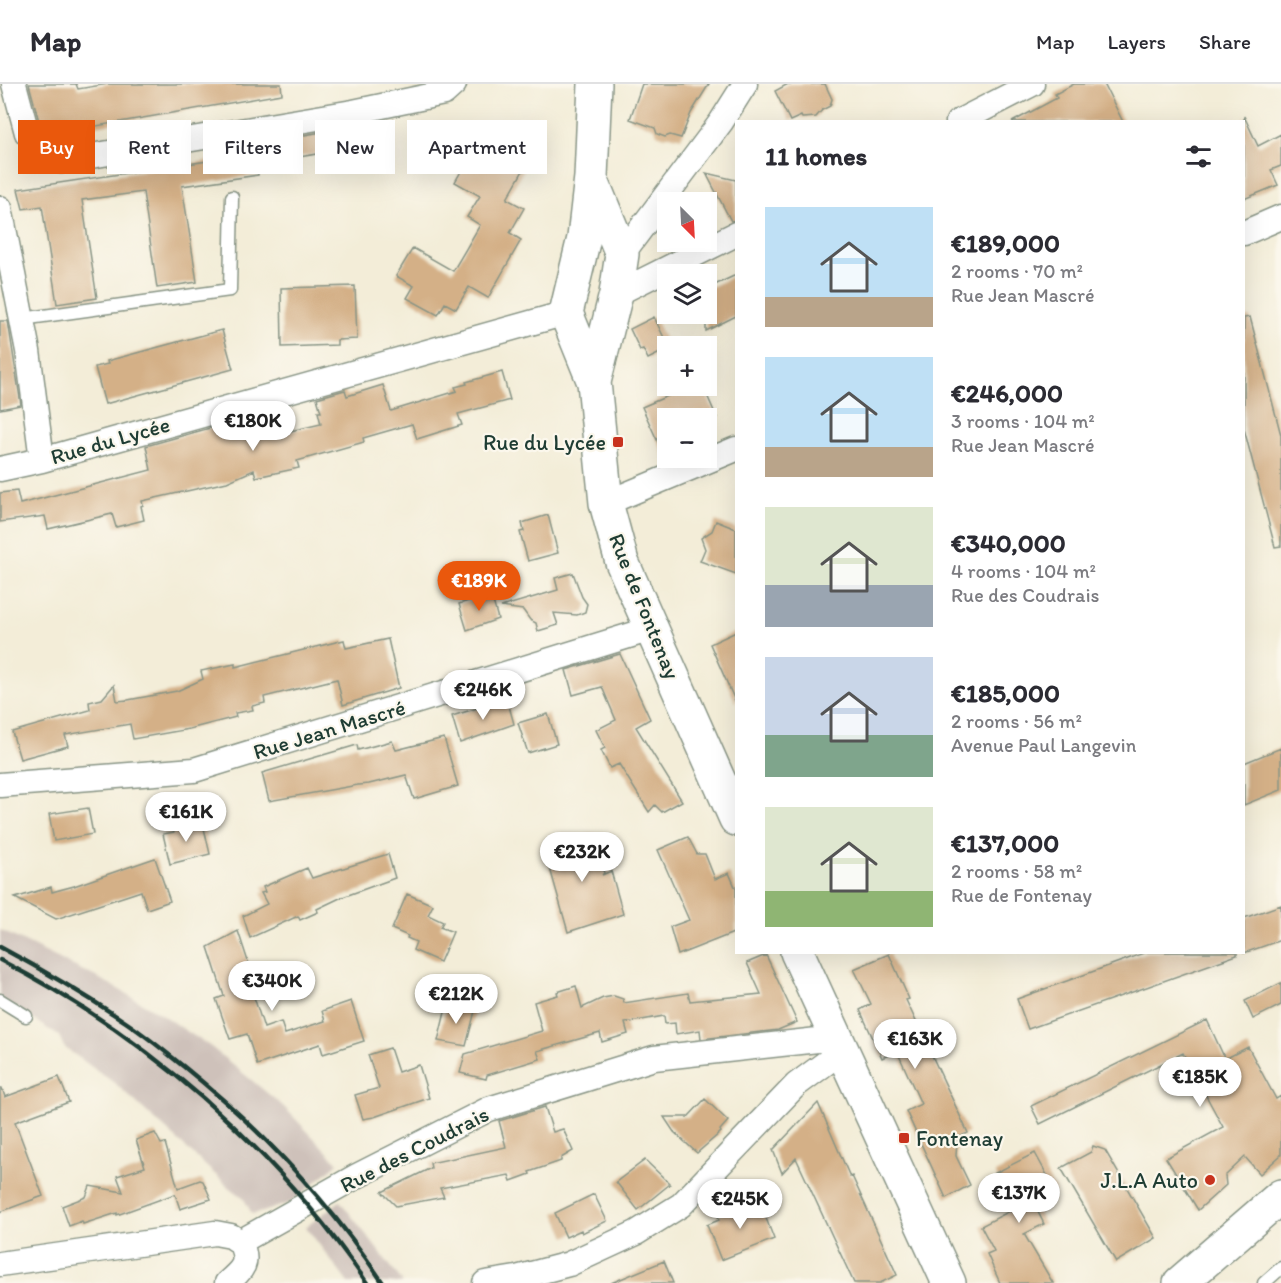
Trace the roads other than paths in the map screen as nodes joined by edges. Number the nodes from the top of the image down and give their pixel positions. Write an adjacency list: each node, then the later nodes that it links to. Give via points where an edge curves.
1 (14, 84): 2 (street, via 27,133 61,161 353,112 444,93)
2 (454, 84)
3 (595, 84): 7 (main road)
4 (745, 84): 13 (street)
5 (1032, 84): 6 (street)
6 (962, 120)
7 (591, 177): 13 (main road); 14 (main road)
8 (232, 197): 17 (lane, via 230,290)
9 (0, 208): 17 (street)
10 (1281, 217): 11 (street)
11 (1245, 233)
12 (735, 234): 15 (street)
13 (622, 254): 14 (main road); 15 (main road, Rue de Fontenay)
14 (576, 273): 16 (main road)
15 (616, 294): 16 (main road, via 591,308); 18 (main road, Rue de Fontenay)
16 (566, 313): 18 (main road, Rue de Fontenay); 20 (street, Rue du Lycée)
17 (22, 320): 20 (street)
18 (594, 382): 22 (main road, Rue de Fontenay)
19 (735, 449): 22 (street)
20 (42, 460): 21 (street, Rue du Lycée)
21 (0, 470)
22 (606, 503): 23 (main road, Rue de Fontenay, via 622,562)
23 (651, 629): 24 (street, Rue Jean Mascré, via 194,770); 25 (main road, Rue de Fontenay)
24 (0, 785)
25 (735, 817)
26 (798, 954): 29 (main road)
27 (0, 1000): 28 (lane)
28 (26, 1016)
29 (839, 1045): 31 (street, Rue des Coudrais, via 654,1058 489,1109 357,1176); 35 (street, via 681,1204 636,1233 569,1264); 36 (main road)
30 (1281, 1196): 37 (main road)
31 (240, 1242): 32 (street, via 215,1233); 34 (street, via 246,1254 242,1269)
32 (0, 1264)
33 (1281, 1268): 38 (lane)
34 (227, 1283)
35 (485, 1283)
36 (948, 1283)
37 (1180, 1283)
38 (1264, 1283)

